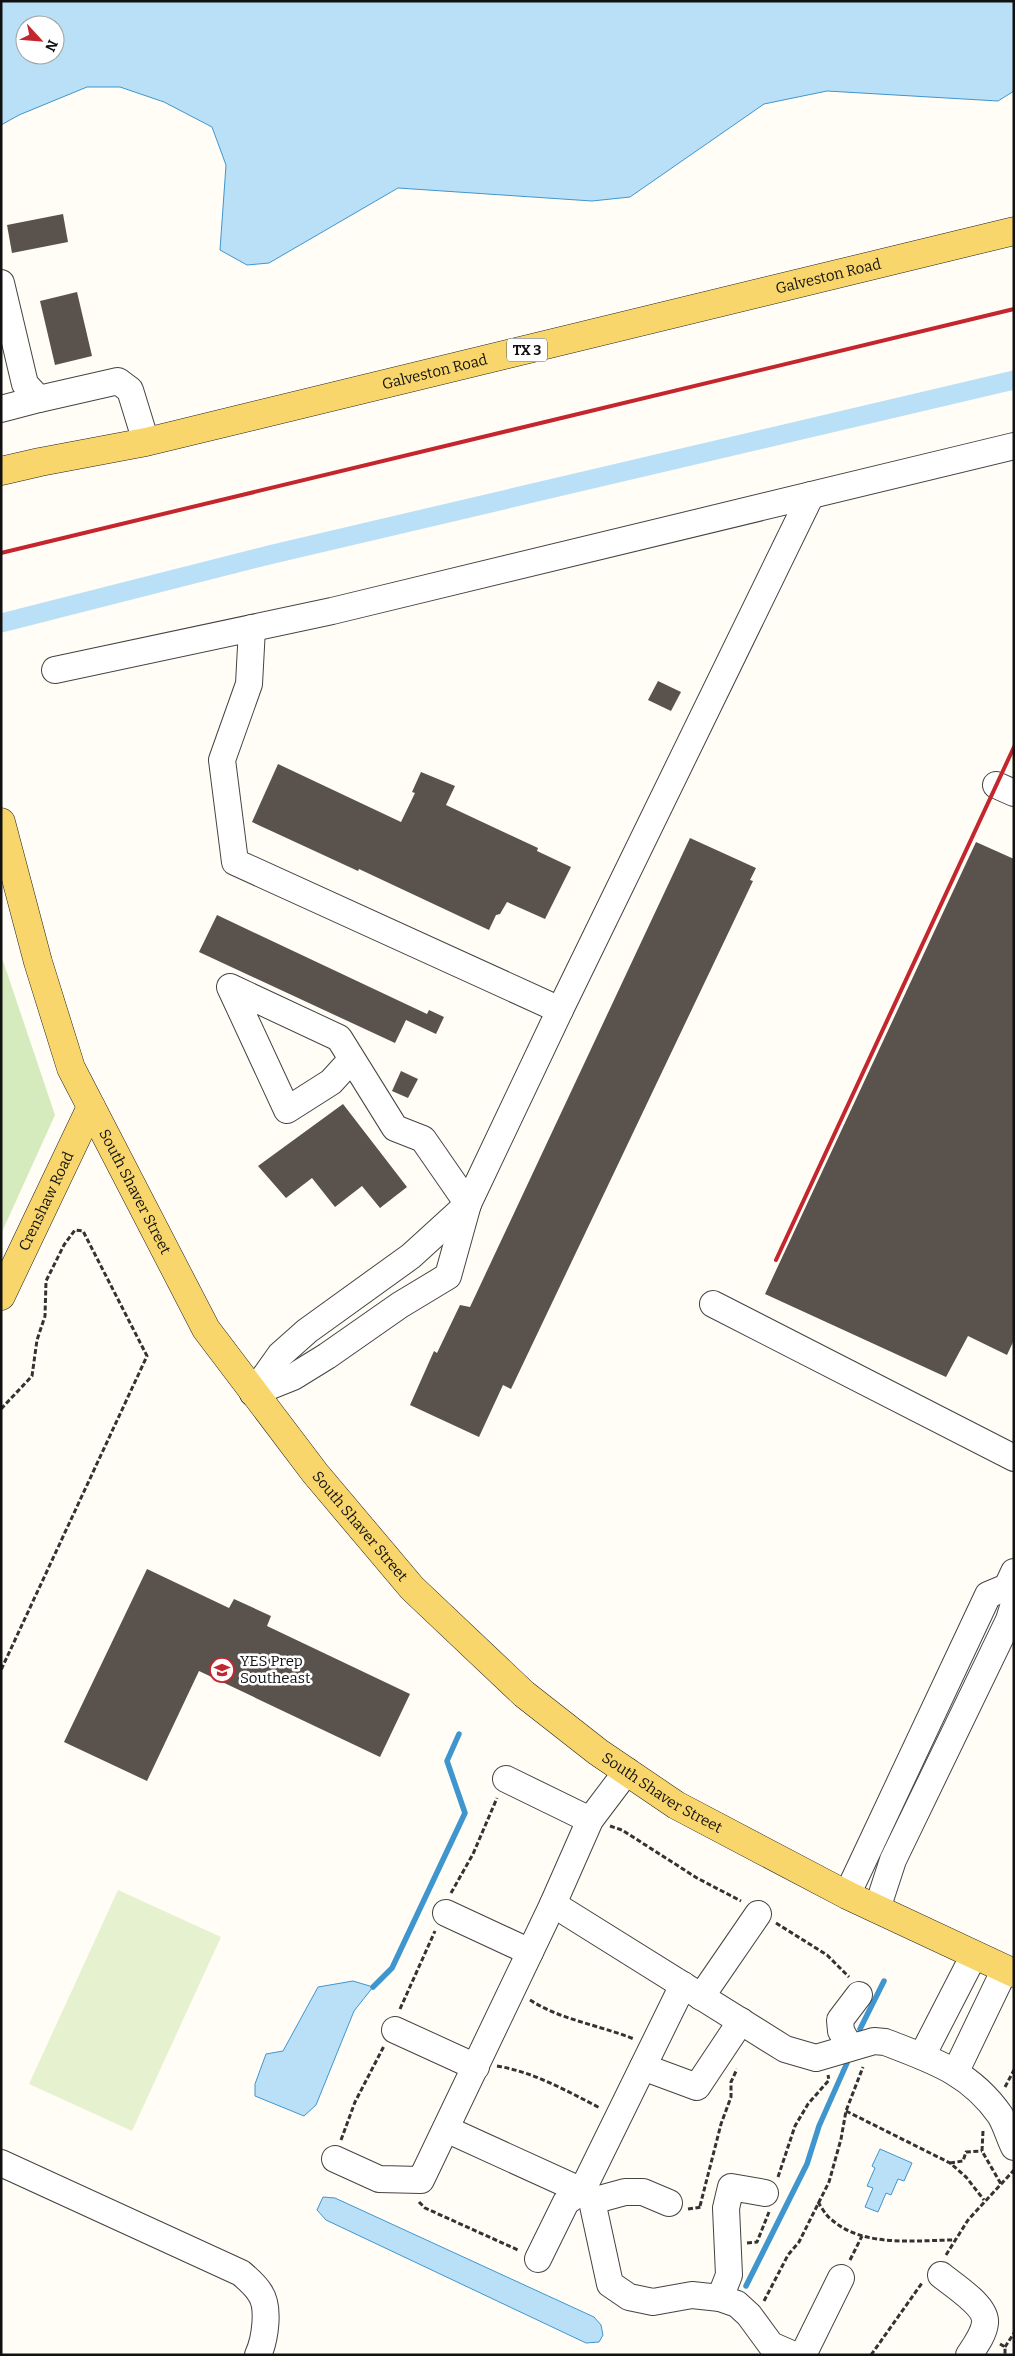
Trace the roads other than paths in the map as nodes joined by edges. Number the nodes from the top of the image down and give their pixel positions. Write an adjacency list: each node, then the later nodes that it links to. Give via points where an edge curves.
1 (1014, 232): 5 (main road, Galveston Road / TX 3)
2 (1, 283): 3 (lane, via 24,384)
3 (39, 399): 4 (lane); 5 (lane, via 118,381 130,390)
4 (1, 409)
5 (146, 442): 7 (main road, Galveston Road / TX 3)
6 (1014, 446): 8 (lane)
7 (1, 471)
8 (811, 496): 9 (lane); 12 (lane)
9 (252, 628): 10 (lane); 12 (lane, via 249,684 222,760 235,862)
10 (55, 670)
11 (1, 822): 14 (main road, South Shaver Street, via 40,971 72,1068)
12 (560, 1010): 15 (lane)
13 (352, 1059): 13 (lane, via 339,1038 230,987 287,1110 331,1082); 15 (lane, via 395,1128 423,1139)
14 (91, 1107): 17 (main road, Crenshaw Road); 22 (main road, South Shaver Street, via 206,1328)
15 (468, 1204): 16 (lane, via 411,1256); 19 (lane, via 448,1276)
16 (379, 1279): 19 (lane); 20 (lane)
17 (1, 1296)
18 (713, 1304): 23 (lane)
19 (400, 1305): 21 (lane)
20 (307, 1331): 21 (lane); 22 (lane, via 280,1355)
21 (327, 1356): 22 (lane, via 293,1377)
22 (253, 1393): 25 (main road, South Shaver Street, via 315,1473 412,1588 524,1694)
23 (1014, 1458)
24 (1012, 1591): 27 (lane, via 988,1596); 28 (lane, via 1009,1620)
25 (627, 1771): 29 (lane); 30 (main road, South Shaver Street, via 676,1805)
26 (506, 1779): 29 (lane)
27 (892, 1798): 28 (lane); 30 (lane)
28 (917, 1810): 32 (lane, via 893,1860)
29 (590, 1820): 31 (lane)
30 (847, 1895): 32 (main road, South Shaver Street)
31 (553, 1904): 35 (lane); 38 (lane)
32 (877, 1909): 36 (main road, South Shaver Street)
33 (446, 1913): 35 (lane)
34 (758, 1914): 38 (lane)
35 (530, 1952): 45 (lane)
36 (974, 1955): 37 (main road, South Shaver Street); 43 (lane)
37 (1009, 1971): 46 (lane)
38 (692, 1991): 40 (lane); 44 (lane)
39 (859, 1995): 42 (lane, via 840,2020 841,2031)
40 (741, 2021): 42 (lane, via 785,2049 816,2058); 44 (lane, via 697,2087)
41 (395, 2030): 45 (lane)
42 (862, 2044): 43 (lane, via 885,2042)
43 (922, 2056): 46 (lane)
44 (648, 2057): 53 (lane, via 618,2117)
45 (478, 2062): 48 (lane)
46 (956, 2071): 47 (lane)
47 (1007, 2109): 49 (lane)
48 (446, 2130): 50 (lane, via 421,2180 380,2179); 53 (lane)
49 (1014, 2147)
50 (335, 2159)
51 (1, 2163): 59 (lane, via 242,2273 262,2294 266,2317 263,2345)
52 (770, 2194): 58 (lane, via 731,2187 726,2208 729,2275)
53 (587, 2196): 54 (lane, via 643,2192); 55 (lane, via 566,2202); 58 (lane, via 610,2284 629,2297 653,2302 692,2294)
54 (669, 2203)
55 (538, 2259)
56 (941, 2276): 62 (lane, via 982,2309 986,2322)
57 (841, 2278): 61 (lane)
58 (720, 2298): 60 (lane, via 738,2304 772,2345)
59 (258, 2355)
60 (794, 2355)
61 (803, 2355)
62 (969, 2355)

